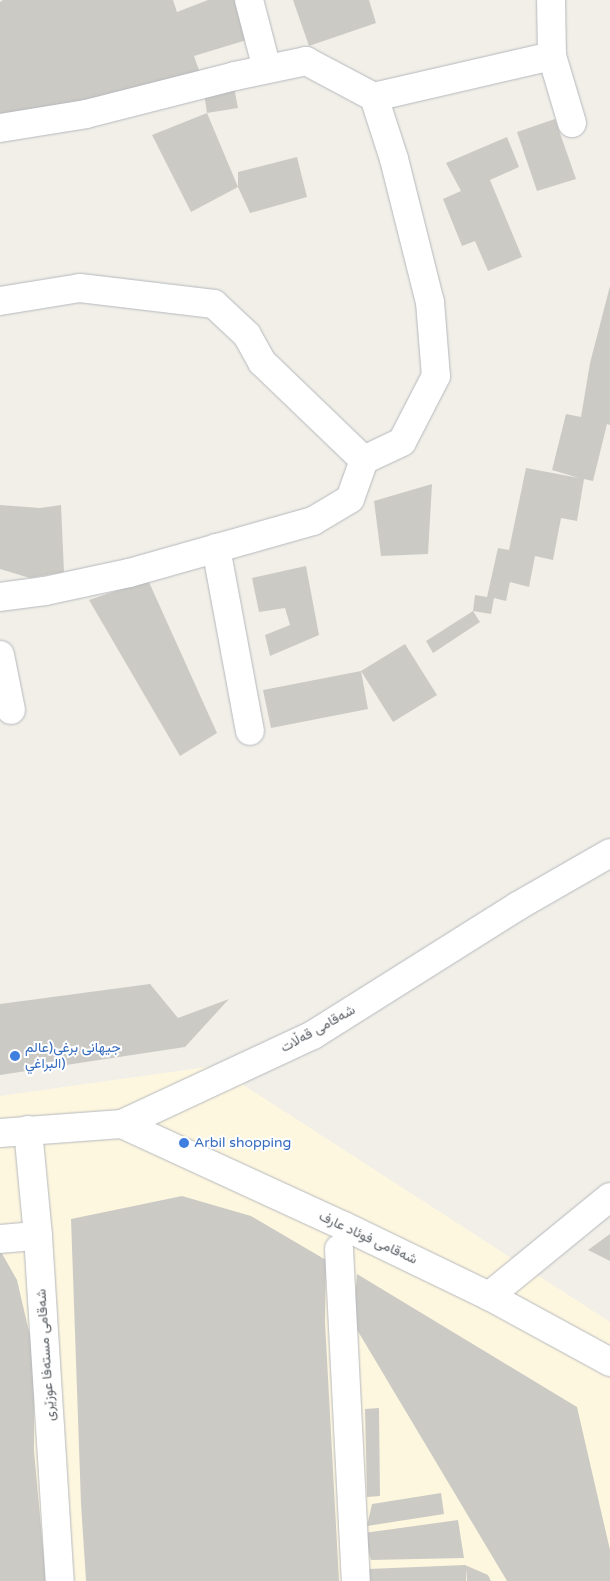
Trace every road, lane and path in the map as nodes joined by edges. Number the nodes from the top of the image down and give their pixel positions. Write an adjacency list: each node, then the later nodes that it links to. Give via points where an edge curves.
1 (249, 0): 4 (street)
2 (551, 0): 3 (street)
3 (552, 56): 5 (street); 6 (street)
4 (267, 69): 5 (street, via 306,61); 7 (street, via 86,114)
5 (374, 98): 9 (street, via 394,160 430,302 436,376 402,442)
6 (572, 123)
7 (0, 128)
8 (0, 301): 9 (street, via 80,288 214,304 247,334 262,362)
9 (364, 460): 10 (street, via 350,499 312,520)
10 (216, 548): 11 (street, via 120,575 45,591); 14 (street)
11 (0, 596)
12 (0, 655): 13 (street)
13 (11, 710)
14 (250, 731)
15 (610, 853): 16 (street, شەقامی قەڵات, via 518,906 313,1035)
16 (122, 1124): 17 (street, شەقامی قەڵات); 23 (street, شەقامی فوئاد عارف)
17 (28, 1130): 18 (street, شەقامی قەڵات); 20 (street, شەقامی مستەفا عوزێری)
18 (0, 1133)
19 (610, 1197): 23 (street)
20 (38, 1236): 21 (street); 25 (street, شەقامی مستەفا عوزێری)
21 (0, 1239)
22 (339, 1250): 26 (street)
23 (489, 1296): 24 (street, شەقامی فوئاد عارف)
24 (610, 1362)
25 (60, 1581)
26 (356, 1581)

